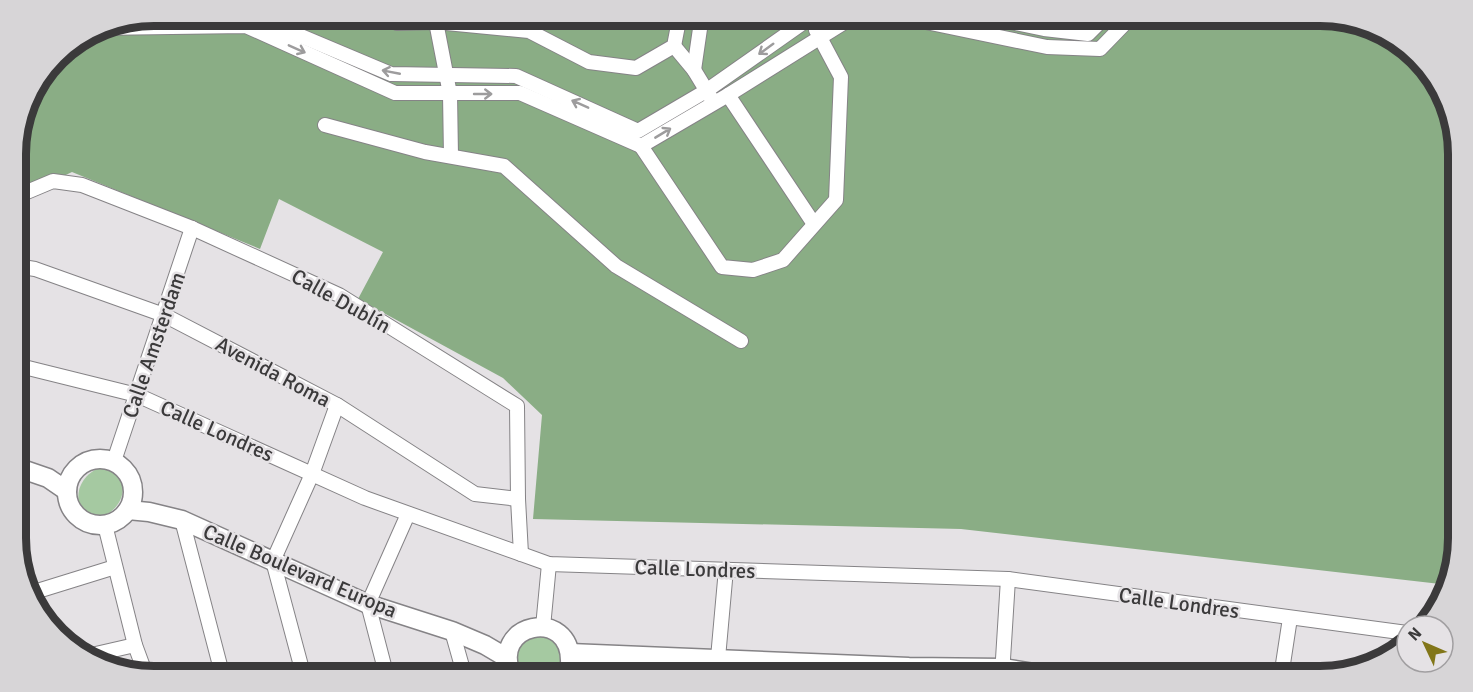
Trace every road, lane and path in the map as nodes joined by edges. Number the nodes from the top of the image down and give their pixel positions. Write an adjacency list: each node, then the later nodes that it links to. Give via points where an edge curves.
1 (246, 26): 16 (street, one-way to 1)
2 (246, 26): 22 (street, one-way to 22, via 395,93)
3 (277, 26): 21 (street, one-way to 3, via 391,74)
4 (437, 26): 21 (street)
5 (477, 26): 18 (street, via 529,31 589,62 636,68)
6 (678, 26): 18 (street)
7 (700, 26): 20 (street)
8 (800, 26): 24 (street, one-way to 24)
9 (815, 26): 17 (street)
10 (837, 26): 17 (street)
11 (945, 26): 19 (street)
12 (1045, 26): 19 (street)
13 (1059, 26): 14 (street, via 1088,34)
14 (1096, 26)
15 (1122, 26): 19 (street, via 1100,49)
16 (133, 28)
17 (820, 36): 23 (street); 29 (street, via 841,77 836,200)
18 (674, 46): 20 (street)
19 (1047, 47)
20 (694, 70): 24 (street)
21 (446, 74): 22 (street); 24 (street, one-way to 21, via 638,131 516,76)
22 (450, 94): 26 (street, one-way to 26, via 520,93); 27 (street)
23 (728, 95): 24 (street); 29 (street)
24 (710, 97): 26 (street, one-way to 24)
25 (325, 125): 27 (street)
26 (641, 146): 29 (street, via 722,267 753,270 783,260)
27 (451, 156): 33 (street, via 504,166 616,266)
28 (26, 192): 30 (street, Calle Dublín, via 53,181 82,185)
29 (814, 224)
30 (192, 228): 32 (street, Calle Amsterdam); 41 (street, Calle Dublín, via 339,295 517,406)
31 (26, 268): 32 (street, Avenida Roma)
32 (164, 315): 35 (street, Calle Amsterdam); 36 (street, Avenida Roma)
33 (741, 341)
34 (26, 367): 35 (street, Calle Londres)
35 (137, 395): 37 (street, Calle Amsterdam); 39 (street, Calle Londres)
36 (337, 405): 39 (street); 41 (street, Avenida Roma, via 475,494)
37 (114, 461): 40 (main road, via 94,459 77,468); 42 (main road, via 130,476)
38 (26, 470): 40 (main road)
39 (312, 474): 43 (street, Calle Londres); 47 (street)
40 (69, 483): 45 (main road, via 72,509 86,522)
41 (518, 499): 46 (street, Calle Dublín)
42 (131, 504): 44 (main road, Calle Boulevard Europa); 45 (main road, via 115,521)
43 (408, 513): 46 (street, Calle Londres); 53 (street)
44 (182, 520): 47 (main road, Calle Boulevard Europa); 63 (street)
45 (105, 525): 49 (street)
46 (521, 555): 48 (street, Calle Londres)
47 (273, 561): 53 (main road, Calle Boulevard Europa); 64 (street)
48 (549, 564): 50 (street, Calle Londres); 55 (street)
49 (115, 567): 52 (street); 58 (street)
50 (726, 569): 51 (street, Calle Londres); 70 (street)
51 (1008, 579): 54 (street, Calle Londres); 71 (street)
52 (37, 591)
53 (368, 604): 56 (main road, Calle Boulevard Europa); 65 (street)
54 (1290, 618): 57 (street, Calle Londres); 72 (street)
55 (543, 627): 59 (main road, via 561,635); 61 (main road, via 522,632)
56 (452, 631): 61 (main road, Calle Boulevard Europa); 66 (street)
57 (1395, 631)
58 (135, 645): 60 (street); 62 (street)
59 (570, 652): 68 (main road); 69 (main road)
60 (98, 653)
61 (508, 653): 67 (main road)
62 (143, 666)
63 (220, 666)
64 (301, 666)
65 (384, 666)
66 (462, 666)
67 (511, 666)
68 (569, 666)
69 (616, 666)
70 (717, 666)
71 (1002, 666)
72 (1283, 666)

